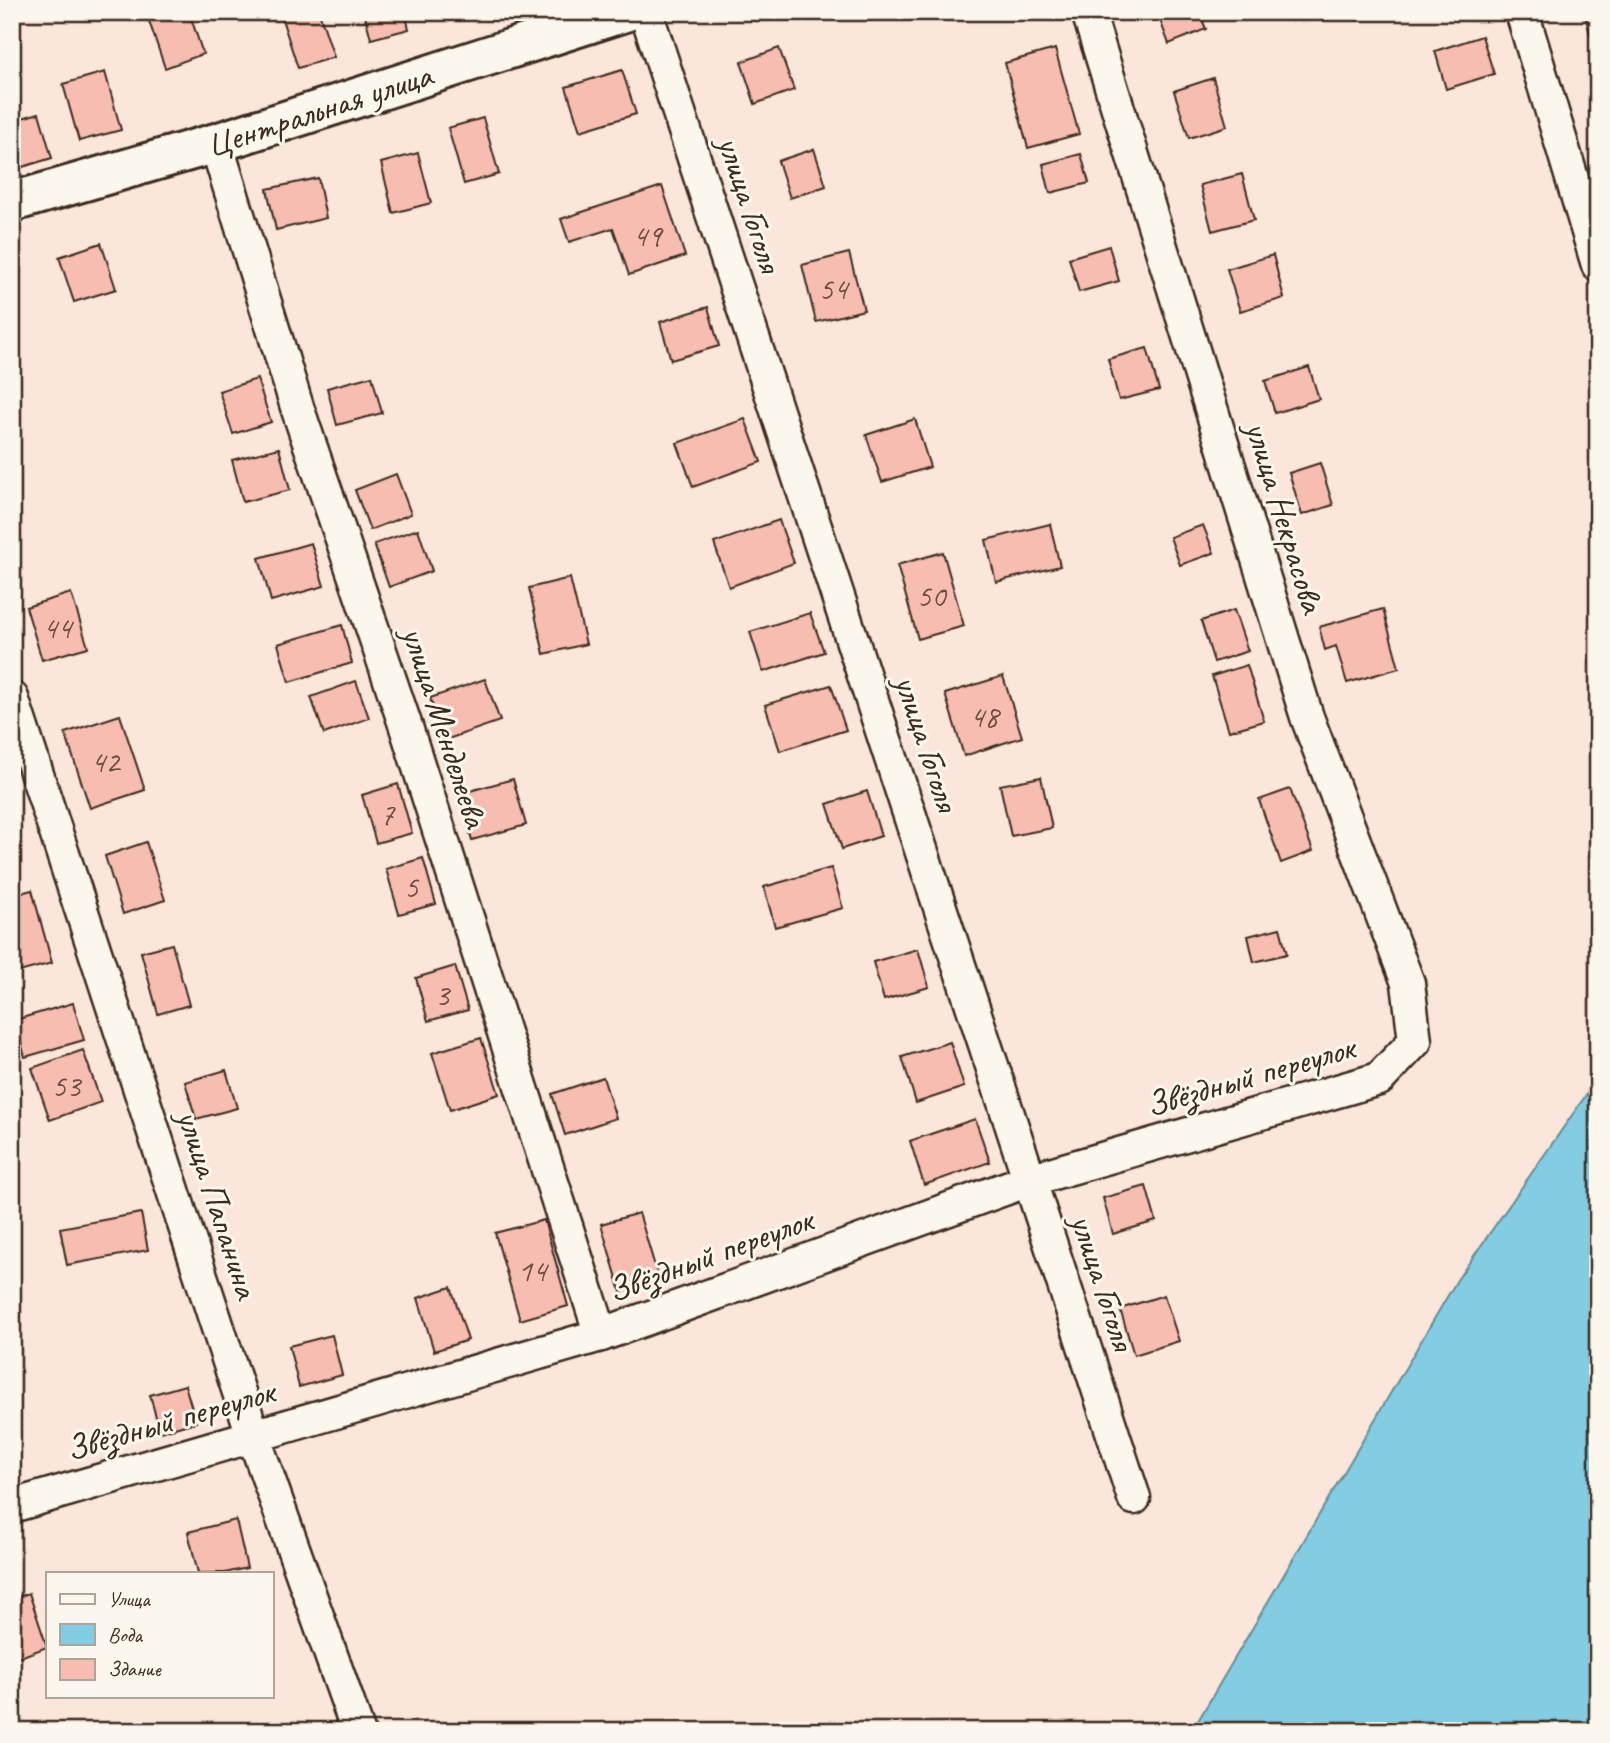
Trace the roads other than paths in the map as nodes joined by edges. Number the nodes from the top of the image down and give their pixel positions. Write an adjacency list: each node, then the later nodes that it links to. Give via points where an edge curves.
1 (625, 12): 5 (street, Центральная улица)
2 (646, 12): 10 (street, улица Гоголя)
3 (1088, 12): 9 (street, улица Некрасова, via 1307,717 1408,983)
4 (1522, 12): 7 (street)
5 (216, 143): 6 (street, Центральная улица); 11 (street, улица Менделеева, via 297,407 405,724)
6 (12, 202)
7 (1598, 265)
8 (12, 698): 12 (street, улица Папанина)
9 (1415, 1041): 10 (street, Звёздный переулок, via 1379,1079)
10 (1030, 1180): 11 (street, Звёздный переулок); 13 (street, улица Гоголя)
11 (601, 1335): 12 (street, Звёздный переулок)
12 (253, 1435): 14 (street, Звёздный переулок); 15 (street, улица Папанина)
13 (1133, 1498)
14 (12, 1506)
15 (358, 1731)

